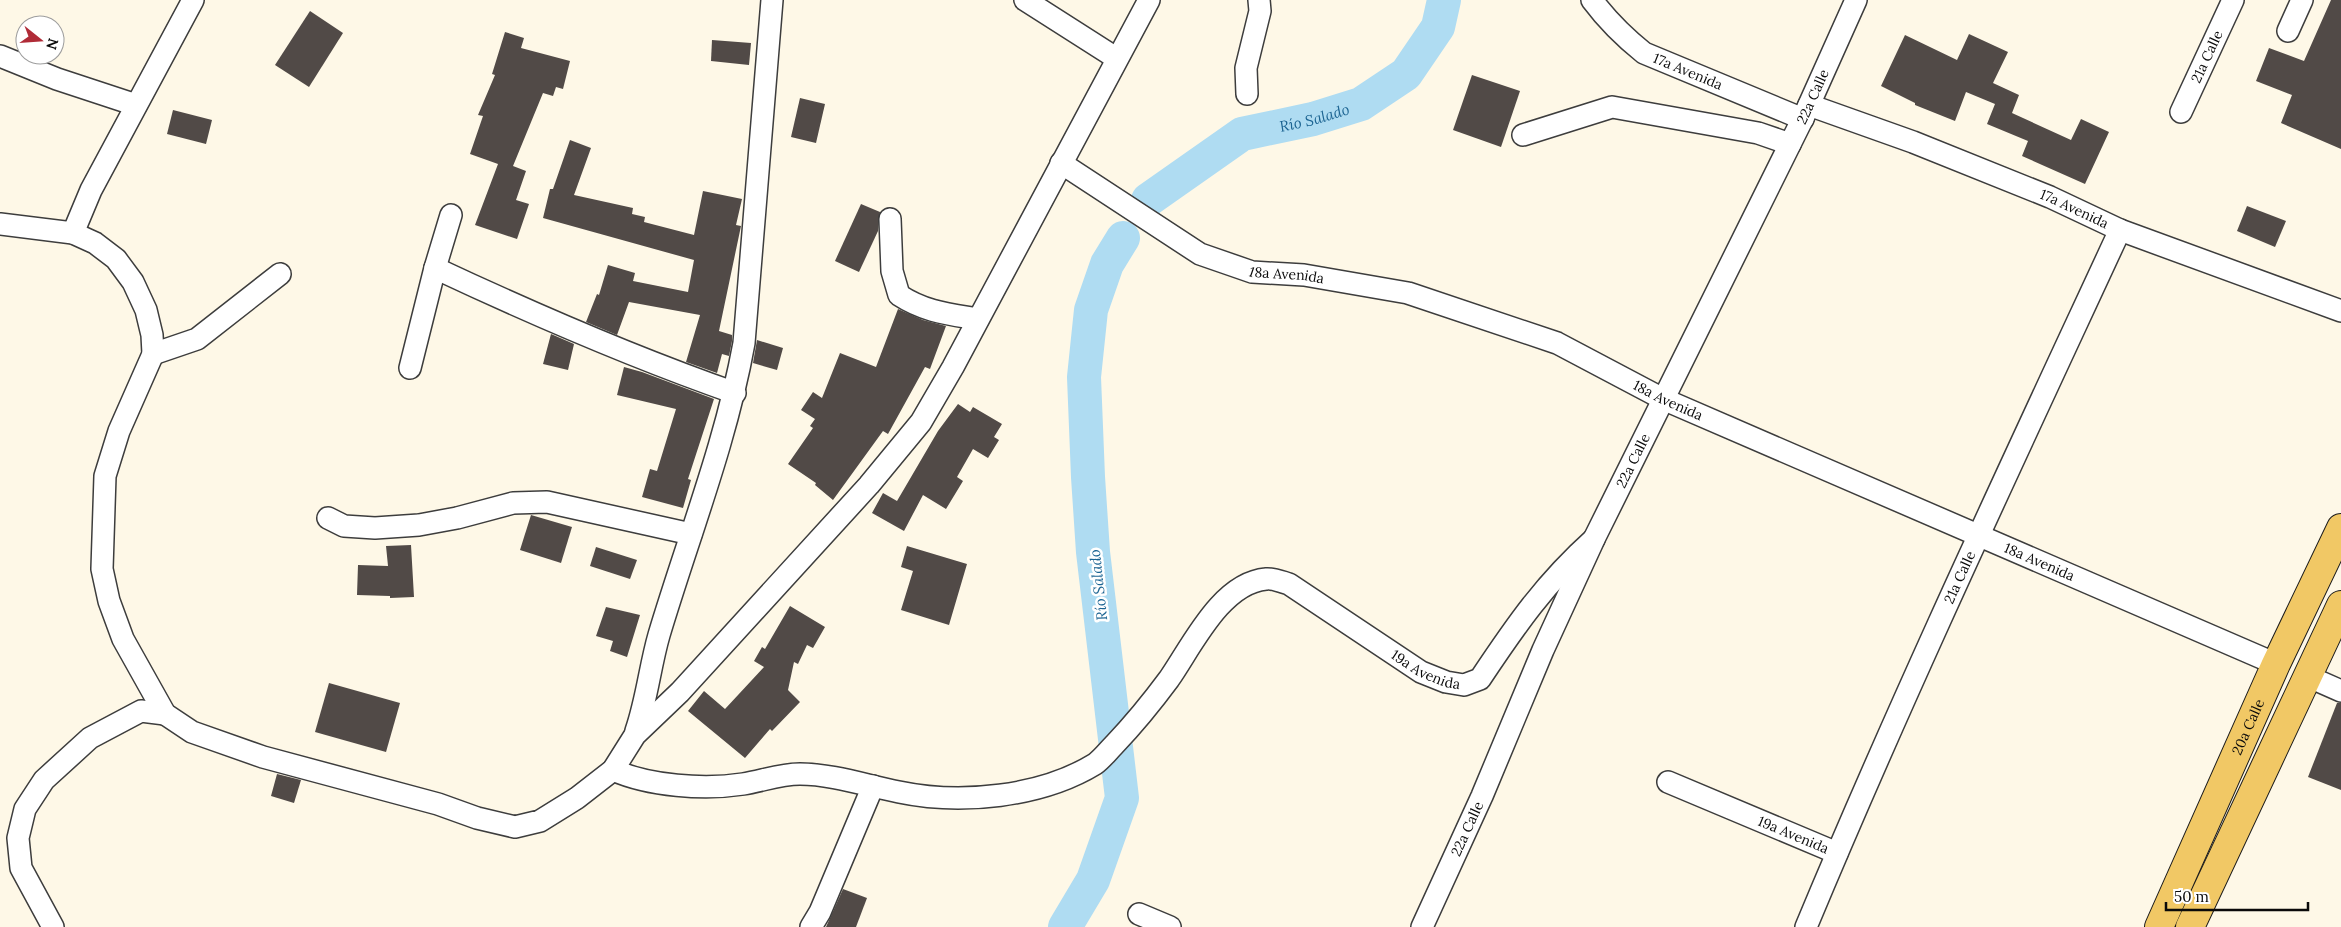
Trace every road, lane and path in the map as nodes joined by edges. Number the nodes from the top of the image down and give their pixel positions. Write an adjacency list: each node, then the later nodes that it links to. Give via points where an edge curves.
1 (193, 0): 14 (street)
2 (772, 0): 31 (street, via 744,343)
3 (1025, 0): 12 (street)
4 (1149, 0): 12 (street)
5 (1259, 0): 13 (street, via 1260,11 1246,68)
6 (1592, 0): 15 (street, 17a Avenida, via 1607,20 1644,53)
7 (1856, 0): 15 (street, 22a Calle)
8 (2233, 0): 16 (street, 21a Calle)
9 (2302, 0): 10 (street)
10 (2288, 31)
11 (0, 56): 14 (street)
12 (1116, 58): 19 (street)
13 (1247, 94)
14 (136, 105): 24 (street, via 91,190)
15 (1806, 112): 18 (street, 22a Calle); 23 (street, 17a Avenida, via 1913,142 2050,196)
16 (2181, 112)
17 (1523, 135): 18 (street, via 1612,107 1758,133)
18 (1790, 144): 32 (street, 22a Calle)
19 (1061, 163): 28 (street); 32 (street, 18a Avenida, via 1200,254 1252,272 1304,276 1408,293 1557,343)
20 (451, 215): 25 (street)
21 (890, 218): 28 (street, via 892,271 899,295 916,306 935,312)
22 (0, 224): 24 (street)
23 (2120, 230): 27 (street, 17a Avenida); 36 (street, 21a Calle)
24 (73, 233): 29 (street, via 95,243 116,259 133,282 146,310)
25 (435, 268): 30 (street); 31 (street, via 586,336)
26 (280, 274): 29 (street, via 197,339)
27 (2341, 312)
28 (978, 319): 43 (street, via 920,422 869,485)
29 (153, 354): 44 (street, via 119,431 106,476 102,569 122,638)
30 (410, 368)
31 (735, 393): 35 (street)
32 (1663, 399): 36 (street, 18a Avenida); 37 (street, 22a Calle)
33 (328, 518): 35 (street, via 344,526 419,525 513,503 547,502)
34 (2341, 528): 39 (main road, 20a Calle)
35 (691, 534): 41 (street, via 658,637)
36 (1979, 535): 39 (street, 18a Avenida); 49 (street, 21a Calle)
37 (1594, 539): 48 (street, 19a Avenida, via 1542,590 1480,679 1464,685 1421,672 1289,584 1267,578 1244,585 1222,604 1129,730 1097,762 1061,782 1021,792 956,799); 54 (street, 22a Calle)
38 (2341, 605): 40 (main road)
39 (2276, 664): 56 (main road, 20a Calle)
40 (2307, 676): 42 (street); 57 (main road)
41 (648, 691): 43 (street, via 656,702); 45 (street)
42 (2341, 691)
43 (672, 699): 45 (street)
44 (165, 714): 46 (street, via 192,732 262,757 515,827 540,821 578,798); 51 (street, via 141,711 90,738 44,780 25,809 18,838 21,868)
45 (635, 735): 46 (street)
46 (613, 770): 48 (street, via 645,780 701,787 801,774)
47 (1668, 782): 49 (street, 19a Avenida)
48 (872, 786): 52 (street)
49 (1837, 853): 55 (street, 21a Calle)
50 (1139, 914): 53 (street)
51 (53, 927)
52 (811, 927)
53 (1170, 927)
54 (1422, 927)
55 (1806, 927)
56 (2159, 927)
57 (2190, 927)

